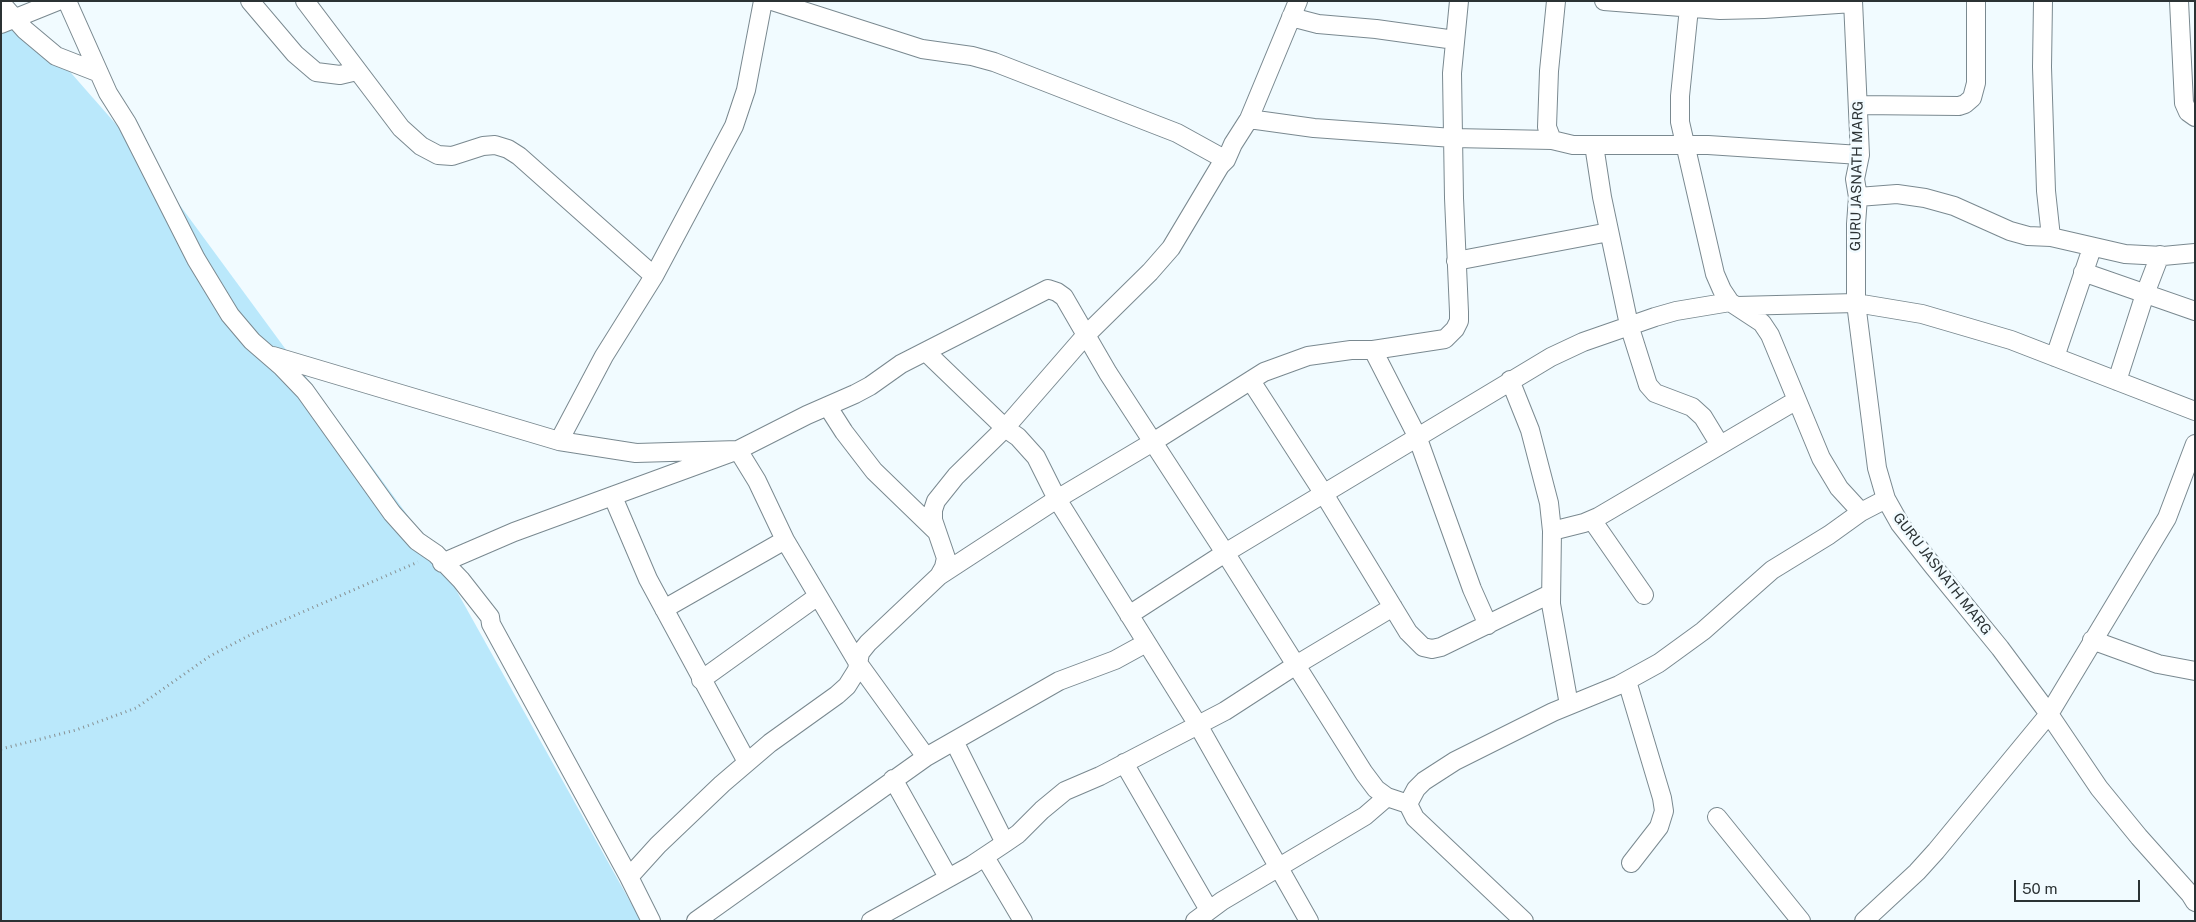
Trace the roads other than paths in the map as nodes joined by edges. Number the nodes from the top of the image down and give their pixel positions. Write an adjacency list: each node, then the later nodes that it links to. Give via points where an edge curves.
1 (58, 1): 18 (street)
2 (67, 1): 21 (street)
3 (250, 1): 20 (street, via 295,54 316,72 340,75)
4 (305, 1): 20 (street)
5 (763, 1): 39 (street, via 746,90 734,126)
6 (772, 1): 30 (street, via 922,49 994,62 1177,133)
7 (1459, 1): 19 (street)
8 (1556, 1): 26 (street, via 1547,127)
9 (1604, 1): 13 (street)
10 (1976, 1): 22 (street, via 1976,83 1972,98 1959,106)
11 (2043, 1): 33 (street, via 2046,191)
12 (2179, 1): 23 (street, via 2184,104)
13 (1624, 2): 16 (street)
14 (1853, 2): 16 (street, via 1757,9); 22 (street, GURU JASNATH MARG)
15 (1, 3): 18 (street)
16 (1689, 8): 28 (street, via 1680,96 1680,122)
17 (1295, 9): 19 (street, via 1318,24); 24 (street)
18 (8, 21): 21 (street, via 56,56)
19 (1455, 40): 25 (street)
20 (358, 71): 39 (street, via 401,128 421,146 438,155 452,156 483,146 508,149)
21 (97, 72): 48 (street, via 127,123 196,258 230,315)
22 (1858, 105): 29 (street, GURU JASNATH MARG)
23 (2195, 117)
24 (1249, 119): 25 (street, via 1314,128); 30 (street)
25 (1453, 138): 26 (street); 37 (street)
26 (1552, 140): 27 (street)
27 (1594, 145): 28 (street); 32 (street)
28 (1685, 146): 29 (street); 42 (street, via 1715,274 1722,290)
29 (1860, 155): 31 (street, GURU JASNATH MARG, via 1855,179)
30 (1226, 160): 45 (street, via 1162,260)
31 (1858, 197): 33 (street, via 1897,194 1925,198 1954,206 2010,231); 41 (street, GURU JASNATH MARG)
32 (1608, 232): 37 (street); 44 (street)
33 (2051, 237): 34 (street)
34 (2092, 248): 36 (street); 38 (street)
35 (2195, 252): 36 (street)
36 (2160, 256): 40 (street)
37 (1456, 261): 46 (street, via 1459,322 1456,329 1444,339)
38 (2083, 272): 40 (street); 49 (street)
39 (654, 276): 58 (street, via 604,356)
40 (2145, 294): 43 (street); 52 (street)
41 (1856, 303): 42 (street); 49 (street, via 1948,320); 66 (street, GURU JASNATH MARG, via 1877,468)
42 (1734, 304): 44 (street, via 1676,311); 53 (street, via 1762,324 1780,355)
43 (2195, 311)
44 (1629, 325): 51 (street, via 1564,350); 61 (street, via 1648,385 1656,393 1692,407 1703,417)
45 (1085, 336): 47 (street, via 1064,297 1048,289); 56 (street); 59 (street)
46 (1373, 350): 50 (street, via 1308,356); 57 (street)
47 (926, 352): 54 (street); 56 (street)
48 (265, 354): 58 (street); 73 (street, via 305,392 404,528)
49 (2055, 357): 52 (street)
50 (1251, 380): 59 (street); 63 (street)
51 (1510, 380): 57 (street); 70 (street, via 1543,474)
52 (2117, 381): 55 (street)
53 (1797, 400): 61 (street); 67 (street, via 1826,466 1839,488)
54 (828, 407): 62 (street); 69 (street, via 874,471)
55 (2195, 411)
56 (1005, 428): 65 (street, via 1018,436 1036,457); 69 (street, via 956,476 936,501 933,510)
57 (1418, 436): 63 (street); 81 (street, via 1472,589)
58 (559, 441): 62 (street, via 636,453)
59 (1153, 442): 65 (street); 72 (street)
60 (2195, 444): 82 (street, via 2167,518)
61 (1720, 445): 68 (street)
62 (738, 450): 64 (street); 71 (street)
63 (1324, 494): 72 (street); 78 (street)
64 (613, 497): 73 (street); 79 (street)
65 (1057, 499): 74 (street); 80 (street)
66 (1886, 499): 67 (street); 90 (street, GURU JASNATH MARG, via 1900,524)
67 (1861, 512): 88 (street, via 1772,570 1703,631 1659,663)
68 (1592, 520): 70 (street); 76 (street)
69 (936, 531): 74 (street, via 946,558)
70 (1552, 531): 75 (street)
71 (785, 540): 77 (street); 79 (street)
72 (1225, 553): 80 (street); 85 (street)
73 (439, 559): 104 (street, via 461,580 490,617)
74 (939, 576): 84 (street, via 868,643 860,653)
75 (1550, 594): 81 (street); 89 (street)
76 (1644, 595)
77 (818, 596): 84 (street); 87 (street)
78 (1393, 607): 81 (street, via 1414,640 1432,649); 85 (street)
79 (664, 609): 87 (street)
80 (1129, 615): 83 (street)
81 (1488, 625)
82 (2092, 640): 86 (street, via 2158,664); 90 (street)
83 (1146, 643): 91 (street); 92 (street, via 1114,660 1059,681)
84 (858, 663): 93 (street); 94 (street, via 851,681 837,695)
85 (1296, 665): 91 (street); 97 (street, via 1364,773)
86 (2195, 671)
87 (701, 680): 94 (street)
88 (1627, 681): 89 (street); 102 (street, via 1664,811 1659,827)
89 (1569, 705): 98 (street, via 1439,771 1416,790)
90 (2049, 714): 106 (street, GURU JASNATH MARG, via 2098,788); 115 (street, via 1936,851)
91 (1198, 725): 95 (street); 103 (street)
92 (954, 741): 93 (street); 100 (street)
93 (926, 757): 96 (street)
94 (747, 762): 104 (street, via 664,839)
95 (1124, 763): 100 (street, via 1065,791); 107 (street)
96 (893, 779): 105 (street); 109 (street)
97 (1387, 797): 98 (street); 103 (street, via 1365,816)
98 (1408, 804): 113 (street, via 1429,832)
99 (1717, 817): 114 (street)
100 (1006, 844): 101 (street)
101 (985, 857): 105 (street); 111 (street)
102 (1631, 863)
103 (1278, 868): 107 (street); 112 (street)
104 (629, 877): 108 (street)
105 (948, 877): 110 (street)
106 (2195, 902)
107 (1202, 916)
108 (651, 921)
109 (696, 921)
110 (871, 921)
111 (1023, 921)
112 (1309, 921)
113 (1524, 921)
114 (1801, 921)
115 (1864, 921)

